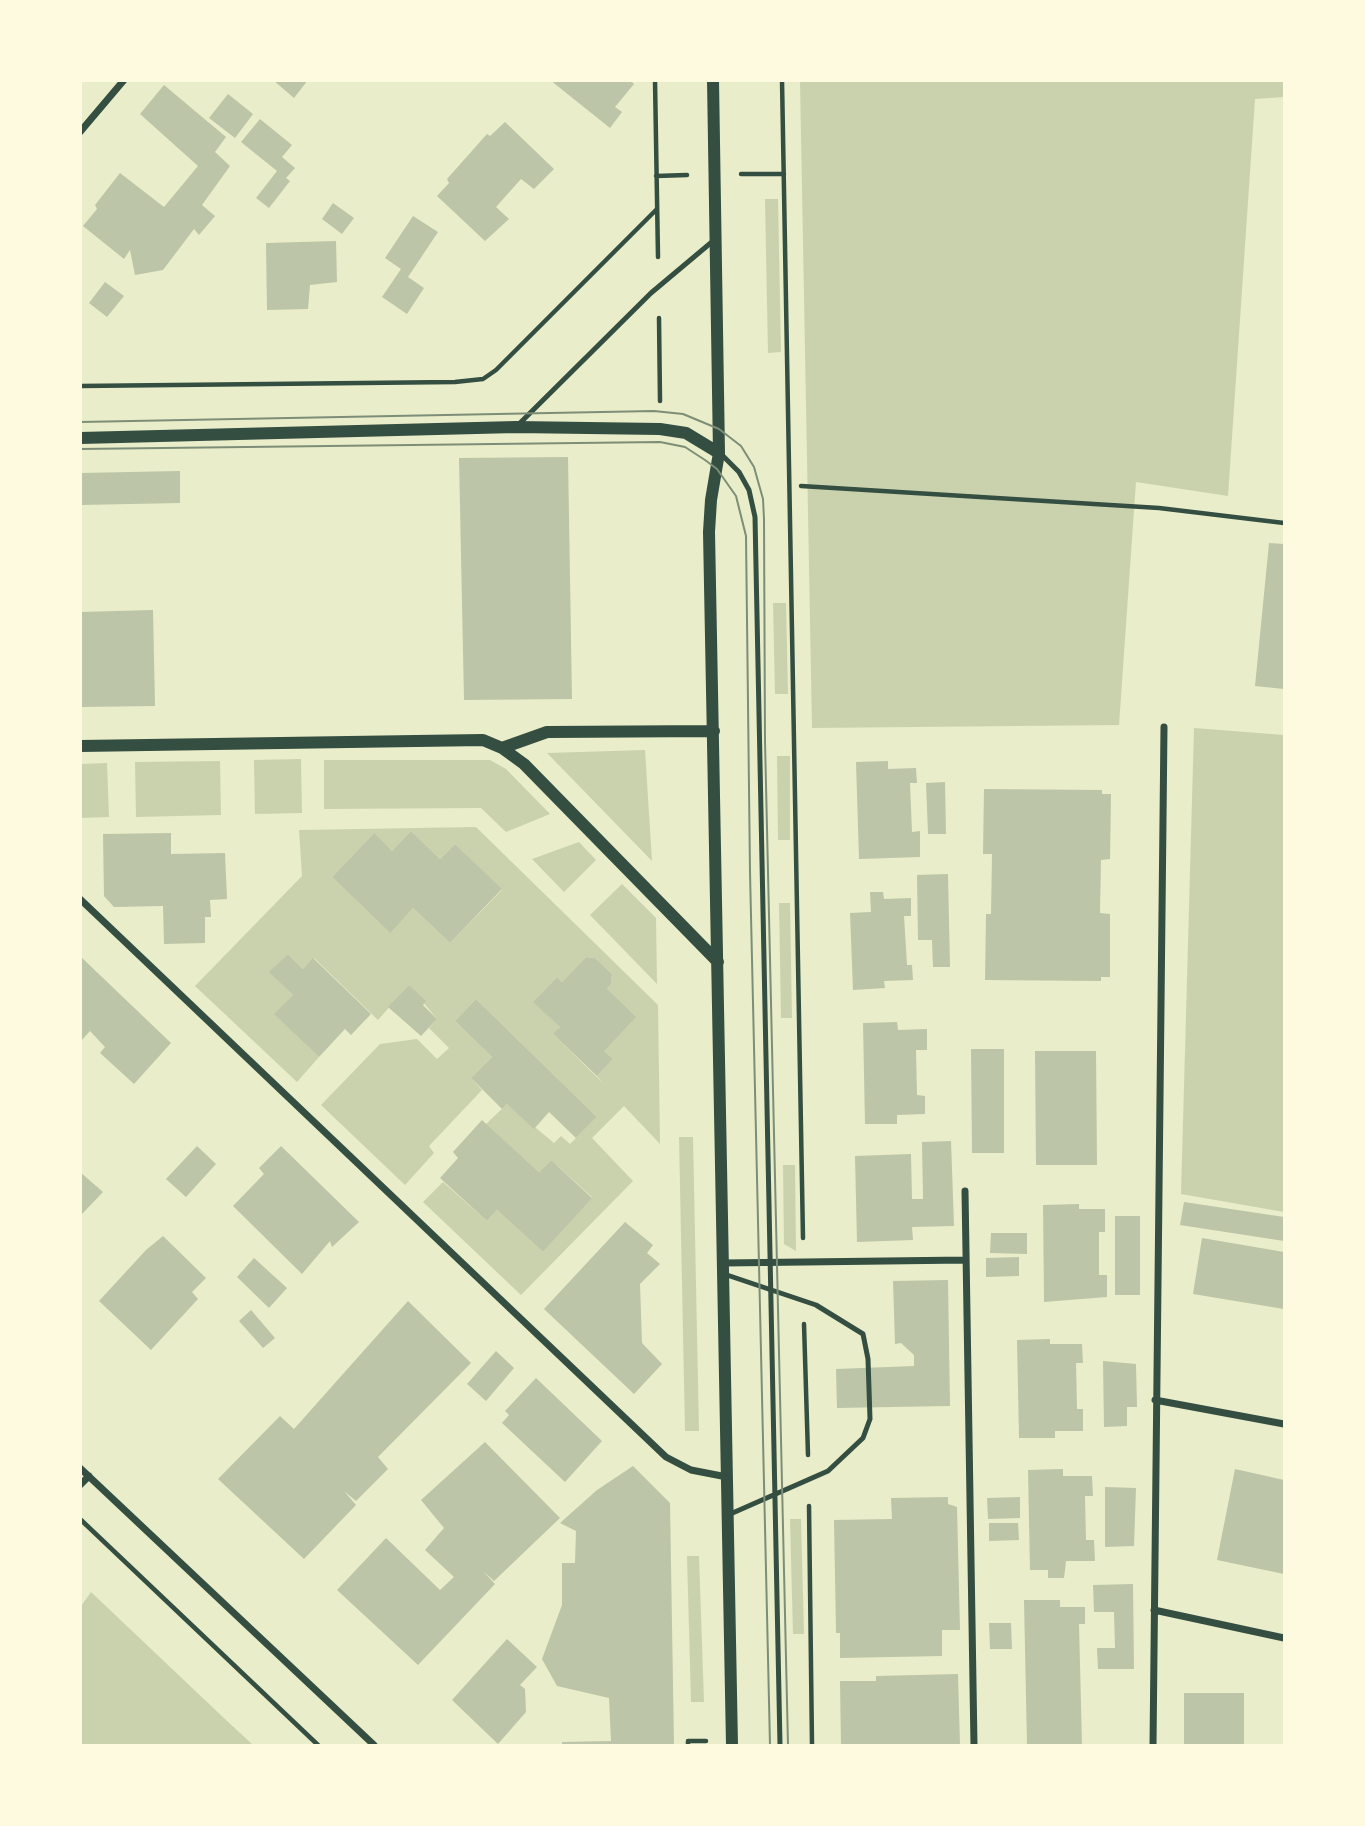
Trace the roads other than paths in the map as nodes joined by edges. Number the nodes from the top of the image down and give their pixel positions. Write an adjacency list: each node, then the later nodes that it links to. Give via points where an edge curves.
1 (124, 80): 3 (street)
2 (713, 80): 4 (street)
3 (80, 132)
4 (716, 239): 5 (lane, via 658,287); 7 (street)
5 (516, 427): 6 (street); 7 (street, via 673,430 697,438)
6 (80, 438)
7 (719, 453): 9 (street, via 709,532); 16 (lane, via 739,472 755,517)
8 (1164, 727): 19 (street)
9 (714, 731): 11 (street, via 547,732); 13 (street)
10 (80, 746): 11 (street, via 449,739 483,740)
11 (502, 748): 13 (street, via 524,764)
12 (80, 899): 23 (street, via 666,1457 691,1470)
13 (718, 962): 17 (street)
14 (965, 1191): 15 (street)
15 (966, 1260): 16 (street); 32 (street)
16 (770, 1262): 17 (street); 18 (lane)
17 (724, 1269): 18 (lane); 23 (street)
18 (770, 1288): 25 (lane); 25 (lane, via 826,1309 863,1334 870,1419 863,1438 828,1471)
19 (1155, 1400): 20 (street); 27 (street)
20 (1284, 1424)
21 (80, 1468): 22 (street)
22 (89, 1476): 24 (street); 29 (street)
23 (727, 1477): 26 (street)
24 (80, 1485)
25 (775, 1495): 26 (lane); 31 (lane)
26 (729, 1515): 30 (street)
27 (1154, 1610): 28 (street); 33 (street)
28 (1284, 1638)
29 (374, 1745)
30 (732, 1745)
31 (780, 1745)
32 (974, 1745)
33 (1153, 1745)

